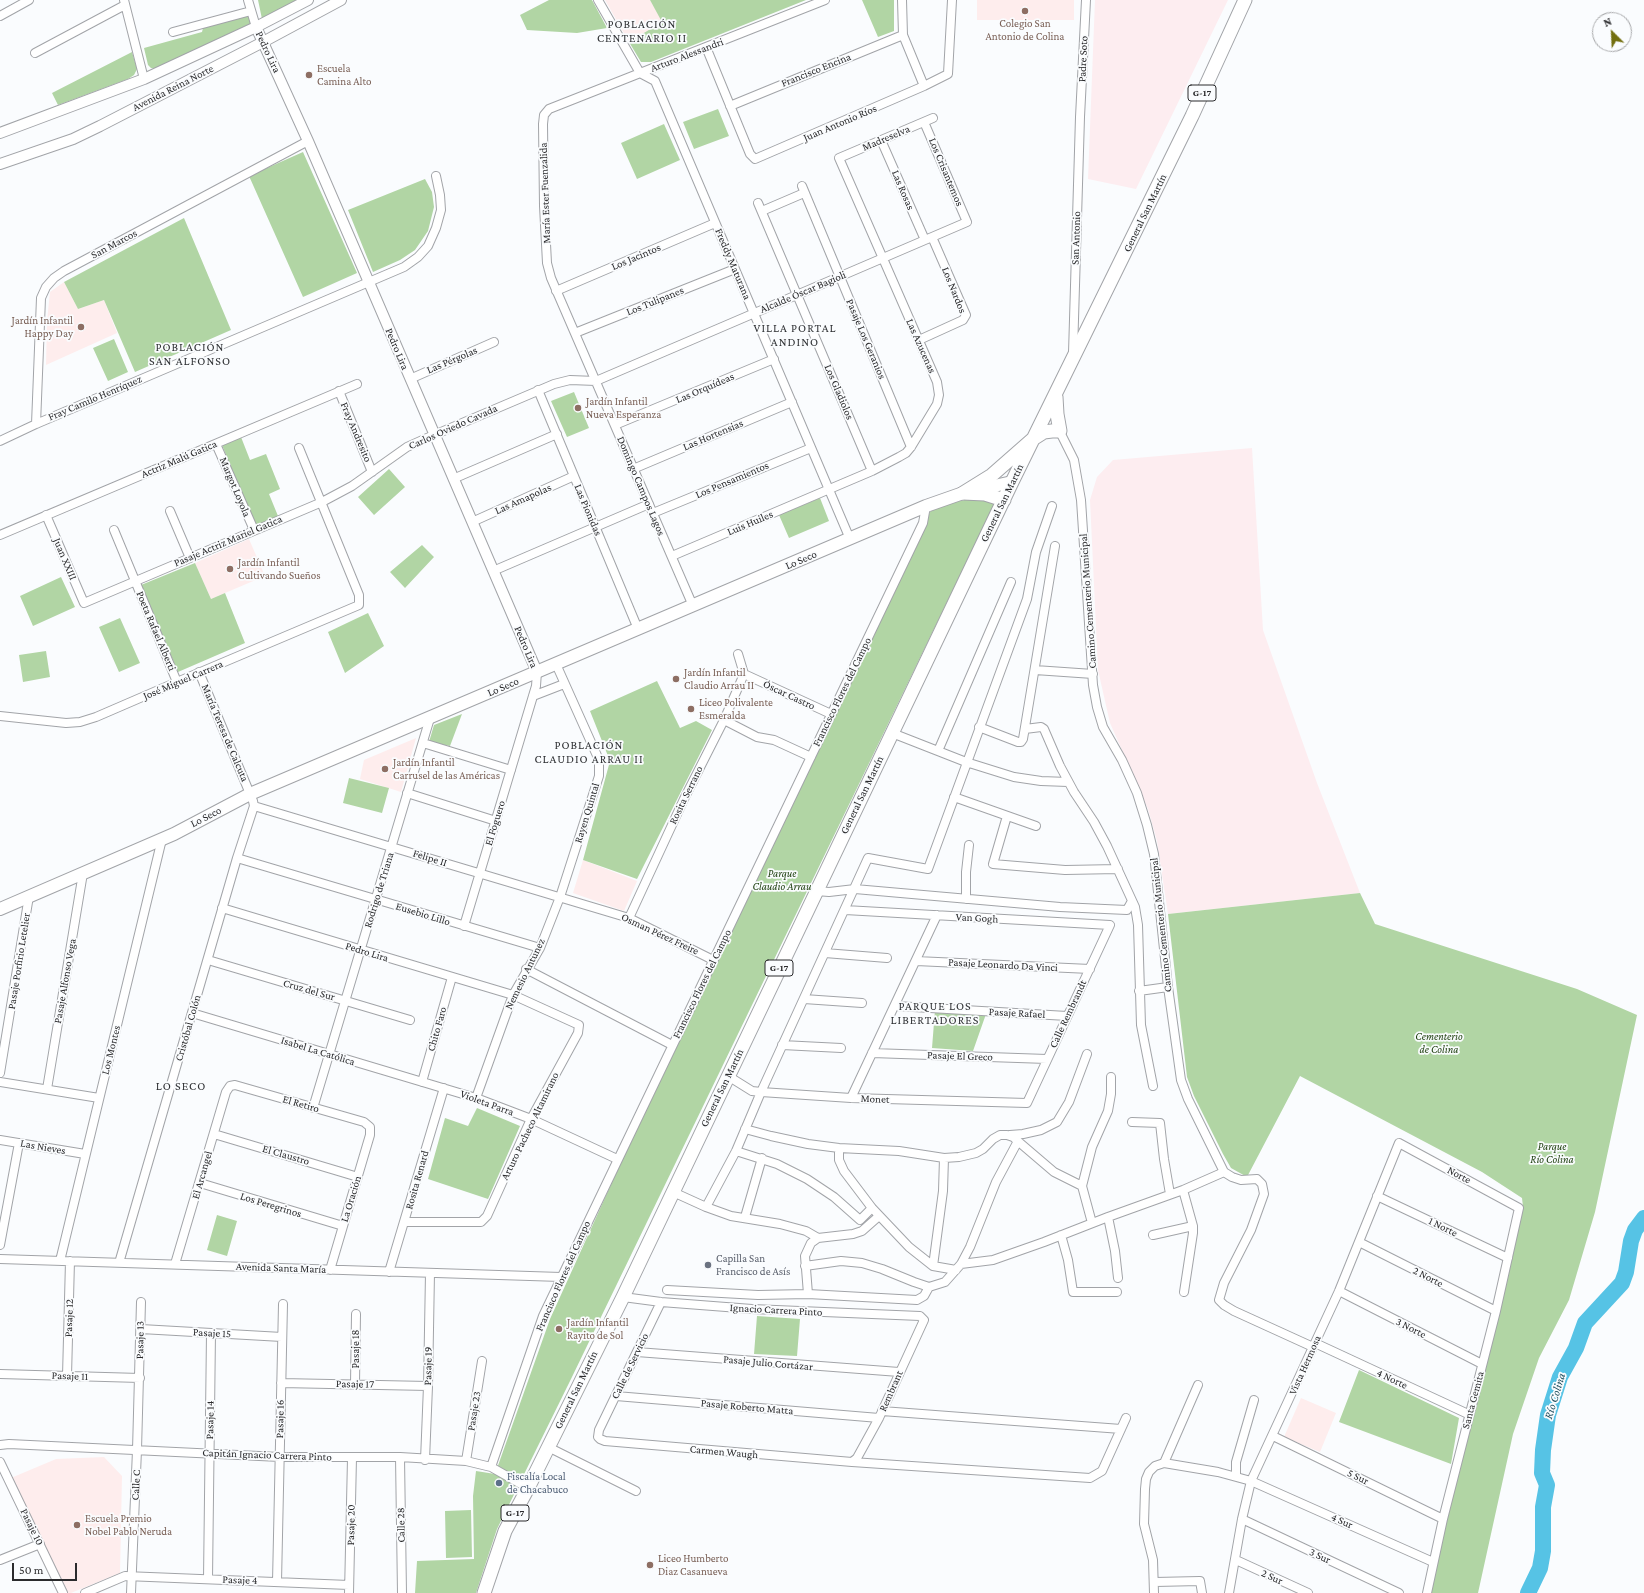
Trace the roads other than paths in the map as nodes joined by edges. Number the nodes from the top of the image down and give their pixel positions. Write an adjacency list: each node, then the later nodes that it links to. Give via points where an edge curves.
1 (29, 0): 13 (street)
2 (248, 0): 12 (street)
3 (308, 0): 14 (street, Avenida Reina Norte)
4 (341, 0): 17 (street, Avenida Reina Norte)
5 (598, 0): 20 (street, Freddy Maturana)
6 (825, 0): 18 (street, Arturo Alessandri)
7 (902, 0): 16 (street)
8 (952, 0): 22 (street, Juan Antonio Ríos, via 948,74)
9 (1086, 0): 26 (street, Padre Soto)
10 (1245, 0): 51 (main road, General San Martín / G-17, via 1192,116)
11 (124, 3): 19 (street); 21 (street)
12 (251, 11): 14 (street); 15 (street)
13 (0, 16)
14 (256, 27): 17 (street, Pedro Lira); 21 (street, Avenida Reina Norte)
15 (173, 32)
16 (903, 35): 22 (street); 23 (street, Francisco Encina)
17 (263, 42): 30 (street, Pedro Lira); 32 (street, Avenida Reina Norte, via 73,139)
18 (706, 48): 20 (street, Arturo Alessandri); 23 (street)
19 (35, 53)
20 (640, 73): 24 (street, Arturo Alessandri); 37 (street, Freddy Maturana, via 655,81)
21 (144, 79): 28 (street, Avenida Reina Norte)
22 (924, 86): 23 (street, Juan Antonio Ríos, via 755,159 750,154)
23 (730, 106)
24 (549, 109): 42 (street, María Ester Fuenzalida, via 544,115 543,124 547,263)
25 (933, 118): 27 (street, Madreselva)
26 (1080, 118): 51 (street, San Antonio)
27 (924, 122): 29 (street, Madreselva); 36 (street, Los Crisantemos)
28 (0, 133)
29 (881, 140): 31 (street, Madreselva); 38 (street, Las Rosas)
30 (308, 141): 43 (street, Pedro Lira); 60 (street, San Marcos, via 54,278 41,298)
31 (839, 158): 39 (street, Las Azucenas)
32 (0, 164)
33 (436, 176): 43 (street, Fray Camilo Henríquez, via 441,210 428,246 404,267)
34 (758, 203): 35 (street, Los Gladiolos)
35 (762, 211): 41 (street, Pasaje Los Geranios, via 803,190); 45 (street, Los Gladiolos)
36 (967, 222): 38 (street, Alcalde Óscar Bagioli)
37 (715, 223): 40 (street, Freddy Maturana); 44 (street, Los Jacintos)
38 (928, 239): 39 (street, Alcalde Óscar Bagioli); 48 (street, Los Nardos, via 966,315 963,320)
39 (883, 258): 41 (street, Alcalde Óscar Bagioli); 48 (street, Las Azucenas)
40 (735, 268): 46 (street, Freddy Maturana); 47 (street, Los Tulipanes)
41 (840, 277): 45 (street, Alcalde Óscar Bagioli); 68 (street, Pasaje Los Geranios)
42 (551, 278): 44 (street, Domingo Campos Lagos)
43 (368, 283): 52 (street, Pedro Lira); 60 (street, Fray Camilo Henríquez)
44 (556, 291): 47 (street, Domingo Campos Lagos)
45 (798, 295): 46 (street, Alcalde Óscar Bagioli); 72 (street, Los Gladiolos)
46 (754, 314): 50 (street, Freddy Maturana); 53 (street, Alcalde Óscar Bagioli)
47 (575, 333): 53 (street, Domingo Campos Lagos)
48 (919, 340): 68 (street, Las Azucenas, via 937,382 939,395 937,404)
49 (494, 342): 52 (street, Las Pérgolas)
50 (774, 359): 58 (street, Freddy Maturana); 61 (street, Las Orquídeas)
51 (1073, 359): 57 (main road, General San Martín / G-17)
52 (410, 379): 64 (street, Pedro Lira)
53 (596, 382): 55 (street, Carlos Oviedo Cavada, via 570,380); 61 (street, Domingo Campos Lagos)
54 (357, 384): 56 (street, Actriz Malú Gatica)
55 (538, 390): 63 (street, Las Pionidas); 64 (street, Carlos Oviedo Cavada)
56 (339, 391): 67 (street, Actriz Malú Gatica); 73 (street, Fray Andresito)
57 (1056, 395): 59 (main road, General San Martín / G-17); 62 (main road)
58 (792, 402): 70 (street, Freddy Maturana); 71 (street, Las Hortensias)
59 (1047, 415): 62 (street, Camino Cementerio Municipal); 65 (main road, General San Martín / G-17)
60 (36, 424): 66 (street, Fray Camilo Henríquez)
61 (615, 425): 71 (street, Domingo Campos Lagos)
62 (1060, 431): 65 (main road, via 1044,432); 108 (street, Camino Cementerio Municipal, via 1074,460 1081,500)
63 (556, 434): 74 (street, Las Pionidas); 75 (street)
64 (434, 435): 73 (street, Carlos Oviedo Cavada, via 407,447); 75 (street, Pedro Lira)
65 (1033, 440): 76 (main road, General San Martín / G-17); 78 (main road, via 992,475)
66 (0, 441)
67 (216, 444): 86 (street, Actriz Malú Gatica); 90 (street, Margot Loyola)
68 (911, 447): 72 (street, Las Azucenas, via 899,457)
69 (299, 448): 80 (street)
70 (811, 448): 77 (street, Freddy Maturana); 85 (street, Los Pensamientos)
71 (634, 469): 81 (street, Domingo Campos Lagos)
72 (872, 471): 77 (street, Las Azucenas)
73 (372, 472): 80 (street, Carlos Oviedo Cavada)
74 (574, 476): 87 (street, Las Amapolas); 88 (street, Las Pionidas)
75 (453, 479): 87 (street, Pedro Lira)
76 (1012, 482): 78 (main road, Lo Seco); 79 (main road, General San Martín / G-17)
77 (829, 490): 92 (street, Freddy Maturana); 94 (street, Luis Huiles)
78 (963, 493): 79 (main road, via 985,494); 82 (main road, Lo Seco)
79 (1004, 500): 118 (main road, General San Martín / G-17)
80 (322, 502): 90 (street, Pasaje Actriz Mariel Gatica); 105 (street, José Miguel Carrera, via 359,595 359,605)
81 (649, 504): 85 (street, Domingo Campos Lagos); 88 (street)
82 (926, 506): 92 (main road, Lo Seco); 112 (street, Francisco Flores del Campo, via 923,522)
83 (1052, 506): 116 (street, via 1036,552 1027,599)
84 (170, 511): 95 (street)
85 (653, 513): 94 (street, Domingo Campos Lagos)
86 (46, 515): 91 (street, Actriz Malú Gatica); 99 (street, Juan XXIII)
87 (472, 522): 96 (street, Pedro Lira)
88 (595, 527): 96 (street); 101 (street, Las Pionidas)
89 (114, 530): 97 (street)
90 (254, 530): 95 (street, Pasaje Actriz Mariel Gatica)
91 (0, 535)
92 (850, 539): 100 (main road, Lo Seco)
93 (1055, 546): 104 (street)
94 (672, 556): 100 (street, Domingo Campos Lagos)
95 (190, 558): 97 (street, Pasaje Actriz Mariel Gatica)
96 (493, 571): 106 (street, Pedro Lira)
97 (135, 581): 99 (street, Pasaje Actriz Mariel Gatica); 109 (street, Poeta Rafael Alberti)
98 (1011, 582): 120 (street)
99 (84, 603)
100 (693, 606): 101 (main road, Lo Seco)
101 (638, 629): 103 (main road, Lo Seco)
102 (738, 654): 107 (street)
103 (556, 664): 106 (main road, Lo Seco); 110 (street, Rayen Quintal)
104 (1035, 670): 108 (street); 117 (street)
105 (199, 672): 109 (street, José Miguel Carrera); 127 (street, María Teresa de Calcuta)
106 (537, 672): 111 (street, El Foguero); 114 (main road, Lo Seco)
107 (744, 674): 112 (street, Óscar Castro); 115 (street, Rosita Serrano)
108 (1093, 674): 162 (street, Camino Cementerio Municipal, via 1094,696 1100,717 1130,776 1151,839)
109 (177, 682): 113 (street, José Miguel Carrera, via 80,722)
110 (564, 684): 111 (street); 141 (street, Rayen Quintal, via 599,760 598,776)
111 (533, 696): 123 (street, El Foguero)
112 (831, 714): 121 (street, Francisco Flores del Campo)
113 (0, 716)
114 (430, 718): 119 (street, Rodrigo de Triana); 127 (main road, Lo Seco)
115 (724, 720): 121 (street, via 757,737 774,740); 149 (street, Rosita Serrano)
116 (979, 727): 117 (street, via 1019,742 1023,739); 122 (street)
117 (1025, 729): 124 (street, via 1044,729)
118 (892, 733): 120 (street); 139 (main road, General San Martín / G-17)
119 (423, 743): 123 (street); 125 (street, Rodrigo de Triana)
120 (938, 751): 122 (street)
121 (811, 756): 157 (street, Francisco Flores del Campo)
122 (966, 762): 124 (street, via 1014,777); 126 (street)
123 (511, 770): 129 (street, El Foguero)
124 (1068, 782): 135 (street, via 1101,834)
125 (408, 793): 129 (street); 133 (street, Rodrigo de Triana)
126 (954, 797): 128 (street); 138 (street, via 928,869 868,858)
127 (252, 800): 131 (main road, Lo Seco); 133 (street, Felipe II); 134 (street, Cristóbal Colón)
128 (1007, 816): 130 (street); 135 (street, via 993,864 1065,870)
129 (496, 821): 137 (street, El Foguero)
130 (1036, 826)
131 (162, 839): 136 (main road, Lo Seco); 189 (street, Los Montes)
132 (969, 844): 142 (street)
133 (392, 847): 137 (street, Felipe II); 143 (street, Rodrigo de Triana)
134 (236, 858): 143 (street, Eusebio Lillo); 145 (street, Cristóbal Colón)
135 (1118, 869): 144 (street)
136 (83, 873): 140 (main road, Lo Seco); 187 (street, Pasaje Alfonso Vega)
137 (480, 873): 141 (street, Felipe II); 151 (street, El Foguero)
138 (854, 889): 139 (street); 142 (street); 147 (street)
139 (816, 891): 180 (main road, General San Martín / G-17)
140 (30, 896): 146 (main road, Lo Seco); 179 (street, Pasaje Porfirio Letelier)
141 (560, 897): 149 (street, Osman Pérez Freire); 152 (street, Nemesio Antunez)
142 (966, 899): 144 (street, via 1127,910)
143 (376, 900): 151 (street, Eusebio Lillo); 153 (street, Rodrigo de Triana)
144 (1132, 901): 163 (street, via 1138,925)
145 (222, 908): 153 (street, Pedro Lira); 156 (street, Cristóbal Colón)
146 (0, 909)
147 (845, 910): 148 (street, Van Gogh); 154 (street)
148 (937, 915): 150 (street, Van Gogh); 158 (street)
149 (629, 918): 157 (street, Osman Pérez Freire)
150 (1110, 925): 160 (street, Calle Rembrandt)
151 (464, 926): 152 (street, Eusebio Lillo)
152 (540, 948): 159 (street, Nemesio Antunez)
153 (361, 950): 161 (street, Pedro Lira); 166 (street, Rodrigo de Triana)
154 (825, 953): 155 (street); 165 (street)
155 (887, 958)
156 (208, 960): 166 (street, Cruz del Sur); 169 (street, Cristóbal Colón)
157 (713, 960): 172 (street, Francisco Flores del Campo)
158 (916, 961): 160 (street, Pasaje Leonardo Da Vinci); 168 (street)
159 (526, 969): 164 (street, Nemesio Antunez); 172 (street)
160 (1090, 969): 170 (street, Calle Rembrandt)
161 (452, 977): 164 (street, Pedro Lira); 183 (street, Chito Faro)
162 (1168, 987): 163 (street); 210 (street, Camino Cementerio Municipal, via 1181,1080 1188,1100)
163 (1139, 991): 185 (street, via 1144,1046)
164 (513, 995): 190 (street, Nemesio Antunez); 194 (street, Arturo Pacheco Altamirano, via 579,1026 578,1033)
165 (804, 999): 167 (street); 173 (street)
166 (345, 1001): 171 (street, Cruz del Sur); 176 (street, Rodrigo de Triana)
167 (862, 1003)
168 (896, 1006): 170 (street, Pasaje Rafael); 175 (street)
169 (192, 1013): 176 (street, Isabel La Católica); 237 (street, Cristóbal Colón)
170 (1067, 1016): 178 (street, Calle Rembrandt)
171 (410, 1020)
172 (672, 1045): 209 (street, Francisco Flores del Campo)
173 (782, 1045): 174 (street); 188 (street)
174 (841, 1048)
175 (872, 1053): 178 (street, Pasaje El Greco); 191 (street)
176 (330, 1054): 183 (street, Isabel La Católica); 193 (street, Rodrigo de Triana)
177 (1087, 1054): 199 (street, via 1062,1116 1057,1122 1041,1130)
178 (1047, 1059): 192 (street, Calle Rembrandt)
179 (0, 1073)
180 (728, 1076): 188 (street, Monet, via 752,1091); 215 (main road, General San Martín / G-17)
181 (1111, 1077): 213 (street, via 1109,1106 1092,1147)
182 (0, 1082): 187 (street)
183 (422, 1082): 186 (street, Isabel La Católica)
184 (230, 1086): 193 (street, El Retiro, via 238,1085); 198 (street, El Arcangel)
185 (1153, 1086)
186 (444, 1088): 190 (street, Violeta Parra); 224 (street, Rosita Renard)
187 (47, 1090): 189 (street)
188 (761, 1092): 191 (street, Monet); 197 (street)
189 (99, 1098): 206 (street, Los Montes)
190 (476, 1098): 194 (street, Violeta Parra)
191 (851, 1098): 192 (street, Monet)
192 (1027, 1103)
193 (314, 1108): 196 (street, El Retiro, via 364,1122)
194 (531, 1119): 209 (street, Violeta Parra); 224 (street, Arturo Pacheco Altamirano, via 481,1222)
195 (1132, 1122): 216 (street, via 1160,1123)
196 (370, 1128): 211 (street, La Oración, via 371,1133)
197 (745, 1129): 204 (street, via 789,1141); 205 (street)
198 (214, 1134): 211 (street, El Claustro); 212 (street, El Arcangel)
199 (1010, 1135): 201 (street); 208 (street, via 993,1139 976,1153)
200 (0, 1140): 202 (street, Las Nieves)
201 (1018, 1141): 213 (street, via 1054,1172); 241 (street, via 996,1182 970,1247)
202 (19, 1143): 206 (street, Las Nieves); 232 (street)
203 (1399, 1143): 217 (street, Vista Hermosa); 220 (street, Norte)
204 (839, 1148): 208 (street, via 898,1151); 219 (street, via 842,1168)
205 (736, 1151): 207 (street); 218 (street)
206 (85, 1154): 235 (street, Los Montes)
207 (762, 1158): 219 (street, via 815,1183 860,1220); 222 (street)
208 (944, 1158): 240 (street, via 943,1191)
209 (618, 1159): 245 (street, Francisco Flores del Campo)
210 (1224, 1172): 214 (street); 263 (street, via 1241,1180 1257,1179 1262,1184 1264,1194 1251,1230 1224,1283 1219,1300 1234,1311)
211 (358, 1177): 226 (street, La Oración)
212 (200, 1183): 226 (street, Los Peregrinos); 238 (street, El Arcangel)
213 (1082, 1186): 225 (street)
214 (1183, 1190): 216 (street); 227 (street)
215 (673, 1192): 218 (street); 253 (main road, General San Martín / G-17)
216 (1170, 1194): 223 (street)
217 (1377, 1196): 231 (street, Vista Hermosa); 233 (street, 1 Norte)
218 (706, 1207): 222 (street, via 732,1216)
219 (872, 1208): 221 (street)
220 (1519, 1208): 233 (street, Santa Gemita)
221 (879, 1216): 230 (street, via 858,1233); 240 (street, via 909,1247)
222 (745, 1217): 230 (street, via 798,1228)
223 (1108, 1217): 225 (street); 246 (street)
224 (404, 1222): 243 (street, Rosita Renard)
225 (1092, 1223): 229 (street)
226 (343, 1226): 242 (street, La Oración)
227 (1193, 1226): 228 (street); 251 (street)
228 (1153, 1235)
229 (1061, 1236): 241 (street, via 993,1260); 250 (street, via 1073,1292)
230 (818, 1238): 239 (street, via 806,1251)
231 (1360, 1242): 249 (street, Vista Hermosa); 257 (street, 2 Norte)
232 (0, 1245)
233 (1508, 1258): 257 (street, Santa Gemita)
234 (0, 1259): 235 (street, Avenida Santa María)
235 (60, 1261): 236 (street, Avenida Santa María)
236 (70, 1261): 237 (street, Avenida Santa María); 269 (street, Pasaje 12)
237 (119, 1263): 238 (street, Avenida Santa María)
238 (175, 1264): 242 (street, Avenida Santa María)
239 (806, 1266): 247 (street, via 837,1262 862,1263); 252 (street)
240 (933, 1266): 241 (street)
241 (959, 1267): 247 (street, via 945,1282)
242 (330, 1270): 243 (street, Avenida Santa María)
243 (389, 1272): 244 (street, Avenida Santa María)
244 (430, 1273): 245 (street, Avenida Santa María); 274 (street, Pasaje 19)
245 (561, 1277): 295 (street, Francisco Flores del Campo, via 543,1316)
246 (1118, 1278)
247 (929, 1287): 252 (street, via 924,1296 914,1301)
248 (667, 1290): 252 (street, via 758,1295)
249 (1339, 1291): 263 (street, Vista Hermosa); 266 (street, 3 Norte)
250 (1118, 1292)
251 (1184, 1292)
252 (808, 1294)
253 (622, 1297): 255 (street, Ignacio Carrera Pinto); 284 (main road, General San Martín / G-17)
254 (141, 1302): 260 (street, Pasaje 13)
255 (661, 1302): 259 (street, Ignacio Carrera Pinto, via 752,1309 920,1316 924,1319); 264 (street, Calle de Servicio)
256 (283, 1304): 262 (street, Pasaje 16)
257 (1496, 1311): 266 (street, Santa Gemita)
258 (356, 1314): 272 (street, Pasaje 18)
259 (924, 1324): 267 (street, Rembrant)
260 (141, 1328): 261 (street, Pasaje 15); 270 (street, Pasaje 13)
261 (211, 1332): 262 (street, Pasaje 15); 286 (street, Pasaje 14)
262 (282, 1337): 271 (street, Pasaje 16)
263 (1314, 1345): 278 (street, 4 Norte); 282 (street, Vista Hermosa)
264 (637, 1352): 267 (street, Pasaje Julio Cortázar); 275 (street, Calle de Servicio)
265 (482, 1361): 292 (street, Pasaje 23)
266 (1482, 1364): 278 (street, Santa Gemita)
267 (899, 1372): 277 (street, Rembrant)
268 (0, 1374): 269 (street, Pasaje 11)
269 (67, 1376): 270 (street, Pasaje 11)
270 (140, 1378): 285 (street, Calle C)
271 (281, 1383): 272 (street, Pasaje 17); 287 (street, Pasaje 16)
272 (356, 1384): 274 (street, Pasaje 17)
273 (1198, 1385): 294 (street)
274 (428, 1386): 290 (street, Pasaje 19)
275 (616, 1396): 277 (street, Pasaje Roberto Matta); 281 (street, Calle de Servicio)
276 (1254, 1400): 296 (street, via 1236,1462)
277 (880, 1414): 280 (street, Pasaje Roberto Matta); 291 (street, Rembrant)
278 (1468, 1414): 301 (street, Santa Gemita)
279 (1126, 1418): 280 (street)
280 (1121, 1429): 291 (street, via 1102,1471 1090,1478)
281 (599, 1430): 291 (street, Carmen Waugh, via 598,1436 605,1441)
282 (1273, 1436): 297 (street, Vista Hermosa); 301 (street, 5 Sur)
283 (0, 1445): 285 (street, Capitán Ignacio Carrera Pinto)
284 (548, 1447): 298 (main road, General San Martín / G-17); 299 (street)
285 (137, 1450): 286 (street, Capitán Ignacio Carrera Pinto); 306 (street, Calle C)
286 (209, 1454): 287 (street, Capitán Ignacio Carrera Pinto); 307 (street, Pasaje 14)
287 (280, 1457): 289 (street, Capitán Ignacio Carrera Pinto); 308 (street, Pasaje 16)
288 (400, 1457): 289 (street, Capitán Ignacio Carrera Pinto); 290 (street, Capitán Ignacio Carrera Pinto); 314 (street, Calle 28)
289 (352, 1458): 310 (street, Pasaje 20)
290 (425, 1460): 292 (street, Capitán Ignacio Carrera Pinto)
291 (855, 1460)
292 (466, 1461): 295 (street, Capitán Ignacio Carrera Pinto)
293 (0, 1462): 302 (street, Pasaje 10)
294 (1164, 1463): 296 (street, 4 Sur); 309 (street, via 1155,1466 1149,1472 1145,1488 1144,1524 1153,1560)
295 (491, 1467): 298 (street, Capitán Ignacio Carrera Pinto)
296 (1236, 1476): 297 (street, 4 Sur)
297 (1251, 1481): 300 (street, Vista Hermosa); 305 (street, 4 Sur)
298 (528, 1488): 315 (main road, General San Martín / G-17, via 505,1531)
299 (636, 1491)
300 (1242, 1519): 304 (street, Vista Hermosa); 320 (street, 3 Sur)
301 (1443, 1519): 305 (street, Santa Gemita)
302 (40, 1544): 303 (street); 311 (street, Pasaje 10)
303 (0, 1560)
304 (1236, 1560): 318 (street, Vista Hermosa); 319 (street, 2 Sur)
305 (1433, 1562): 321 (street, Santa Gemita)
306 (132, 1576): 307 (street, Pasaje 4); 312 (street, Pasaje 4, via 125,1576); 313 (street, Calle C)
307 (208, 1579): 308 (street, Pasaje 4)
308 (277, 1582): 310 (street, Pasaje 4)
309 (1155, 1582): 316 (street); 317 (street, via 1200,1581)
310 (349, 1589)
311 (63, 1593)
312 (85, 1593)
313 (131, 1593)
314 (402, 1593)
315 (484, 1593)
316 (1154, 1593)
317 (1202, 1593)
318 (1229, 1593)
319 (1308, 1593)
320 (1399, 1593)
321 (1427, 1593)

